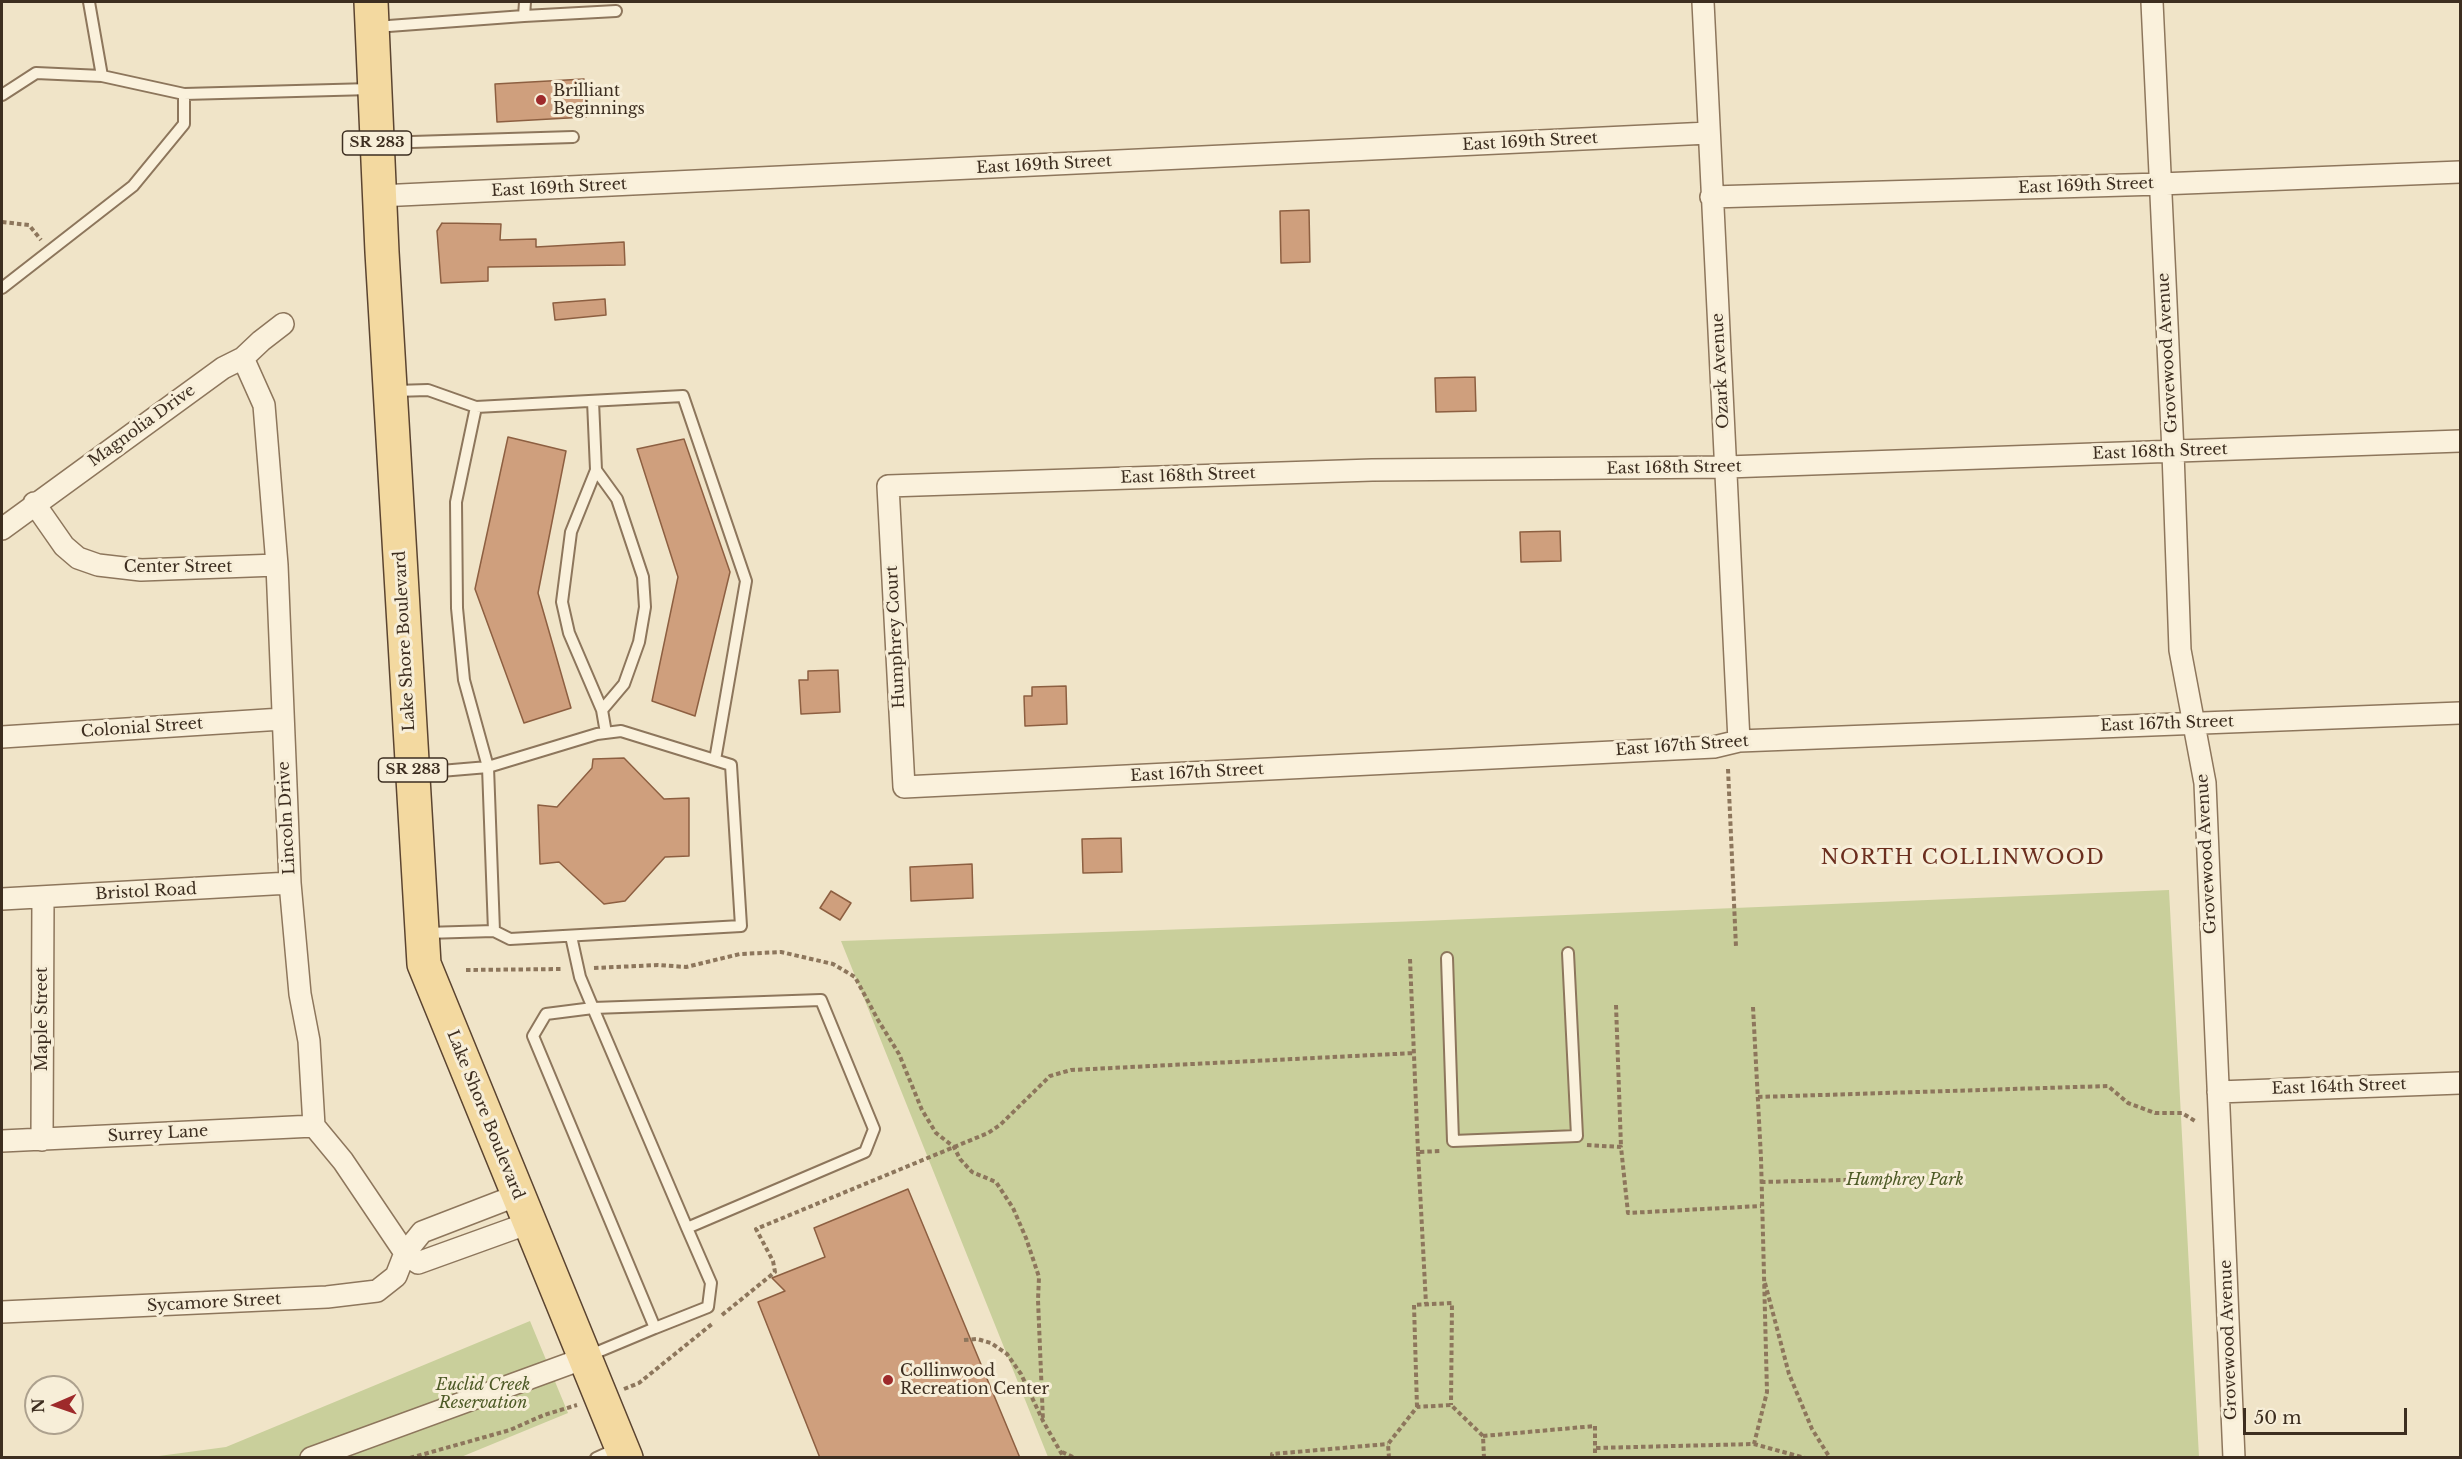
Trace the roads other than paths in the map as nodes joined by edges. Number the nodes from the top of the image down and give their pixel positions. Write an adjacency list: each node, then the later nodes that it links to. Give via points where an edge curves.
1 (89, 2): 8 (lane)
2 (525, 2): 7 (lane)
3 (1702, 2): 12 (street, Ozark Avenue)
4 (2152, 2): 16 (street, Grovewood Avenue)
5 (616, 11): 7 (lane)
6 (372, 14): 7 (lane); 9 (main road, Lake Shore Boulevard / SR 283)
7 (524, 15)
8 (102, 76): 10 (lane); 11 (lane, via 36,73)
9 (374, 89): 10 (lane); 14 (main road, Lake Shore Boulevard / SR 283)
10 (184, 94): 19 (lane, via 184,124 133,186)
11 (2, 95)
12 (1709, 133): 17 (street, East 169th Street); 18 (street, Ozark Avenue)
13 (573, 137): 14 (lane)
14 (377, 143): 17 (main road, Lake Shore Boulevard / SR 283)
15 (2460, 172): 16 (street, East 169th Street)
16 (2160, 184): 18 (street, East 169th Street); 26 (street, Grovewood Avenue)
17 (379, 196): 22 (main road, Lake Shore Boulevard / SR 283)
18 (1711, 197): 27 (street, Ozark Avenue)
19 (2, 288)
20 (284, 324): 21 (street, Magnolia Drive)
21 (243, 358): 30 (street, Magnolia Drive); 32 (street, Lincoln Drive, via 264,405)
22 (390, 391): 24 (lane, via 429,390); 42 (main road, Lake Shore Boulevard / SR 283)
23 (593, 401): 24 (lane); 28 (lane); 40 (lane, via 683,396 746,581)
24 (476, 407): 41 (lane, via 456,502 457,608 464,680)
25 (2460, 441): 26 (street, East 168th Street)
26 (2173, 452): 27 (street, East 168th Street); 36 (street, Grovewood Avenue, via 2180,650)
27 (1727, 467): 29 (street, East 168th Street, via 1372,470); 39 (street, Ozark Avenue)
28 (596, 470): 33 (lane, via 571,532 562,602 569,633); 33 (lane, via 617,499 643,577 645,607 639,642 624,684)
29 (888, 486): 43 (street, Humphrey Court)
30 (34, 503): 31 (street, Magnolia Drive); 32 (street, Center Street, via 64,546 78,558 98,565 141,570)
31 (2, 529)
32 (277, 565): 35 (street, Lincoln Drive)
33 (602, 710): 37 (lane)
34 (2460, 713): 36 (street, East 167th Street)
35 (282, 719): 38 (street, Colonial Street); 44 (street, Lincoln Drive)
36 (2194, 722): 39 (street, East 167th Street); 54 (street, Grovewood Avenue, via 2205,783)
37 (606, 733): 40 (lane, via 621,731); 41 (lane)
38 (2, 737)
39 (1739, 741): 43 (street, East 167th Street, via 1714,747)
40 (714, 760): 49 (lane, via 731,765 741,926)
41 (488, 767): 42 (lane); 47 (lane)
42 (413, 773): 48 (main road, Lake Shore Boulevard / SR 283)
43 (904, 788)
44 (290, 883): 45 (street, Bristol Road); 55 (street, Lincoln Drive, via 300,994 309,1041)
45 (43, 897): 46 (street, Bristol Road); 56 (street, Maple Street)
46 (2, 899)
47 (494, 931): 48 (lane); 49 (lane, via 510,939)
48 (422, 933): 58 (main road, Lake Shore Boulevard / SR 283, via 424,964)
49 (571, 936): 52 (lane)
50 (1568, 953): 51 (lane, via 1577,1136 1453,1141)
51 (1447, 957)
52 (593, 1008): 59 (lane); 59 (lane, via 821,1000 874,1129 865,1152); 62 (lane, via 546,1014 533,1036)
53 (2460, 1083): 54 (street, East 164th Street)
54 (2218, 1092): 66 (street, Grovewood Avenue)
55 (314, 1126): 56 (street, Surrey Lane); 60 (street, via 344,1161)
56 (42, 1140): 57 (street, Surrey Lane)
57 (2, 1141)
58 (523, 1209): 60 (street, Sycamore Street, via 422,1232); 60 (street, via 418,1263); 63 (main road, Lake Shore Boulevard / SR 283)
59 (687, 1228): 62 (lane, via 711,1283 708,1308)
60 (405, 1253): 61 (street, Sycamore Street, via 396,1276 377,1291 327,1297)
61 (2, 1312)
62 (655, 1328): 63 (lane)
63 (585, 1358): 64 (main road, Lake Shore Boulevard / SR 283); 65 (street)
64 (614, 1454)
65 (311, 1458)
66 (2234, 1458)

